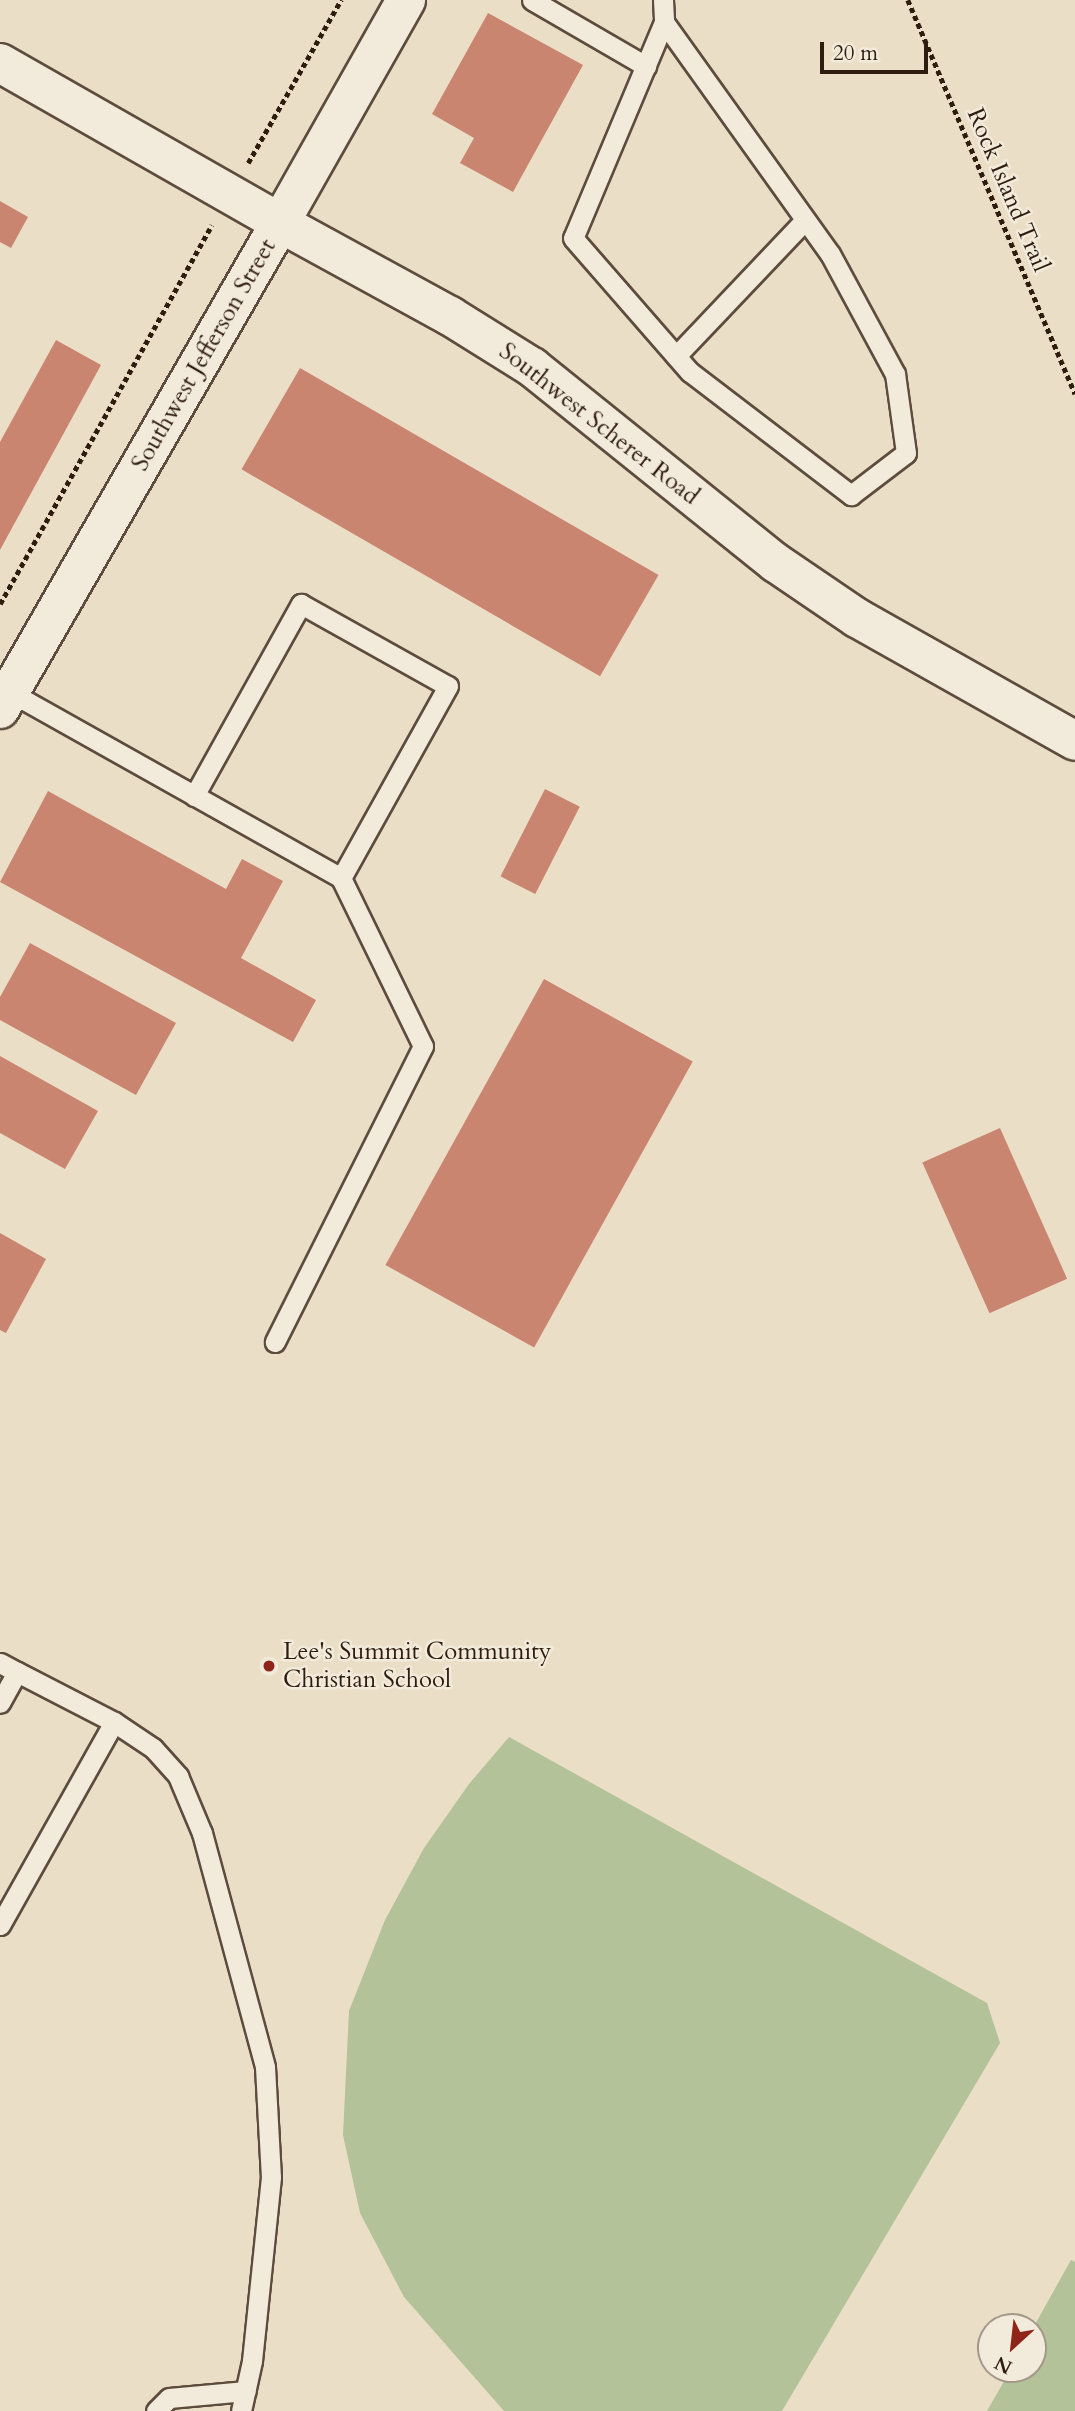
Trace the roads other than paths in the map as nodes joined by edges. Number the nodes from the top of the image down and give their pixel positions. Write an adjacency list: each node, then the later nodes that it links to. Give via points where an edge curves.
1 (406, 0): 8 (main road, Southwest Jefferson Street)
2 (531, 0): 6 (lane)
3 (663, 0): 4 (lane)
4 (664, 22): 6 (lane); 7 (lane)
5 (0, 63): 8 (main road, Southwest Scherer Road)
6 (646, 65): 9 (lane, via 573,238)
7 (805, 220): 9 (lane); 9 (lane, via 830,254 895,374 906,453 851,495 690,372)
8 (280, 223): 10 (main road, Southwest Jefferson Street); 11 (main road, Southwest Scherer Road, via 450,316 532,367 776,563 857,618)
9 (676, 356)
10 (3, 696): 12 (lane)
11 (1075, 741)
12 (194, 796): 13 (lane); 13 (lane, via 301,604 448,686)
13 (341, 878): 14 (lane, via 423,1046)
14 (275, 1342)
15 (8, 1668): 16 (lane); 17 (lane)
16 (0, 1703)
17 (114, 1722): 18 (lane); 19 (lane, via 153,1748 178,1776 205,1845 265,2067 271,2177)
18 (0, 1925)
19 (246, 2391): 20 (lane, via 169,2398); 21 (lane)
20 (156, 2411)
21 (241, 2411)

